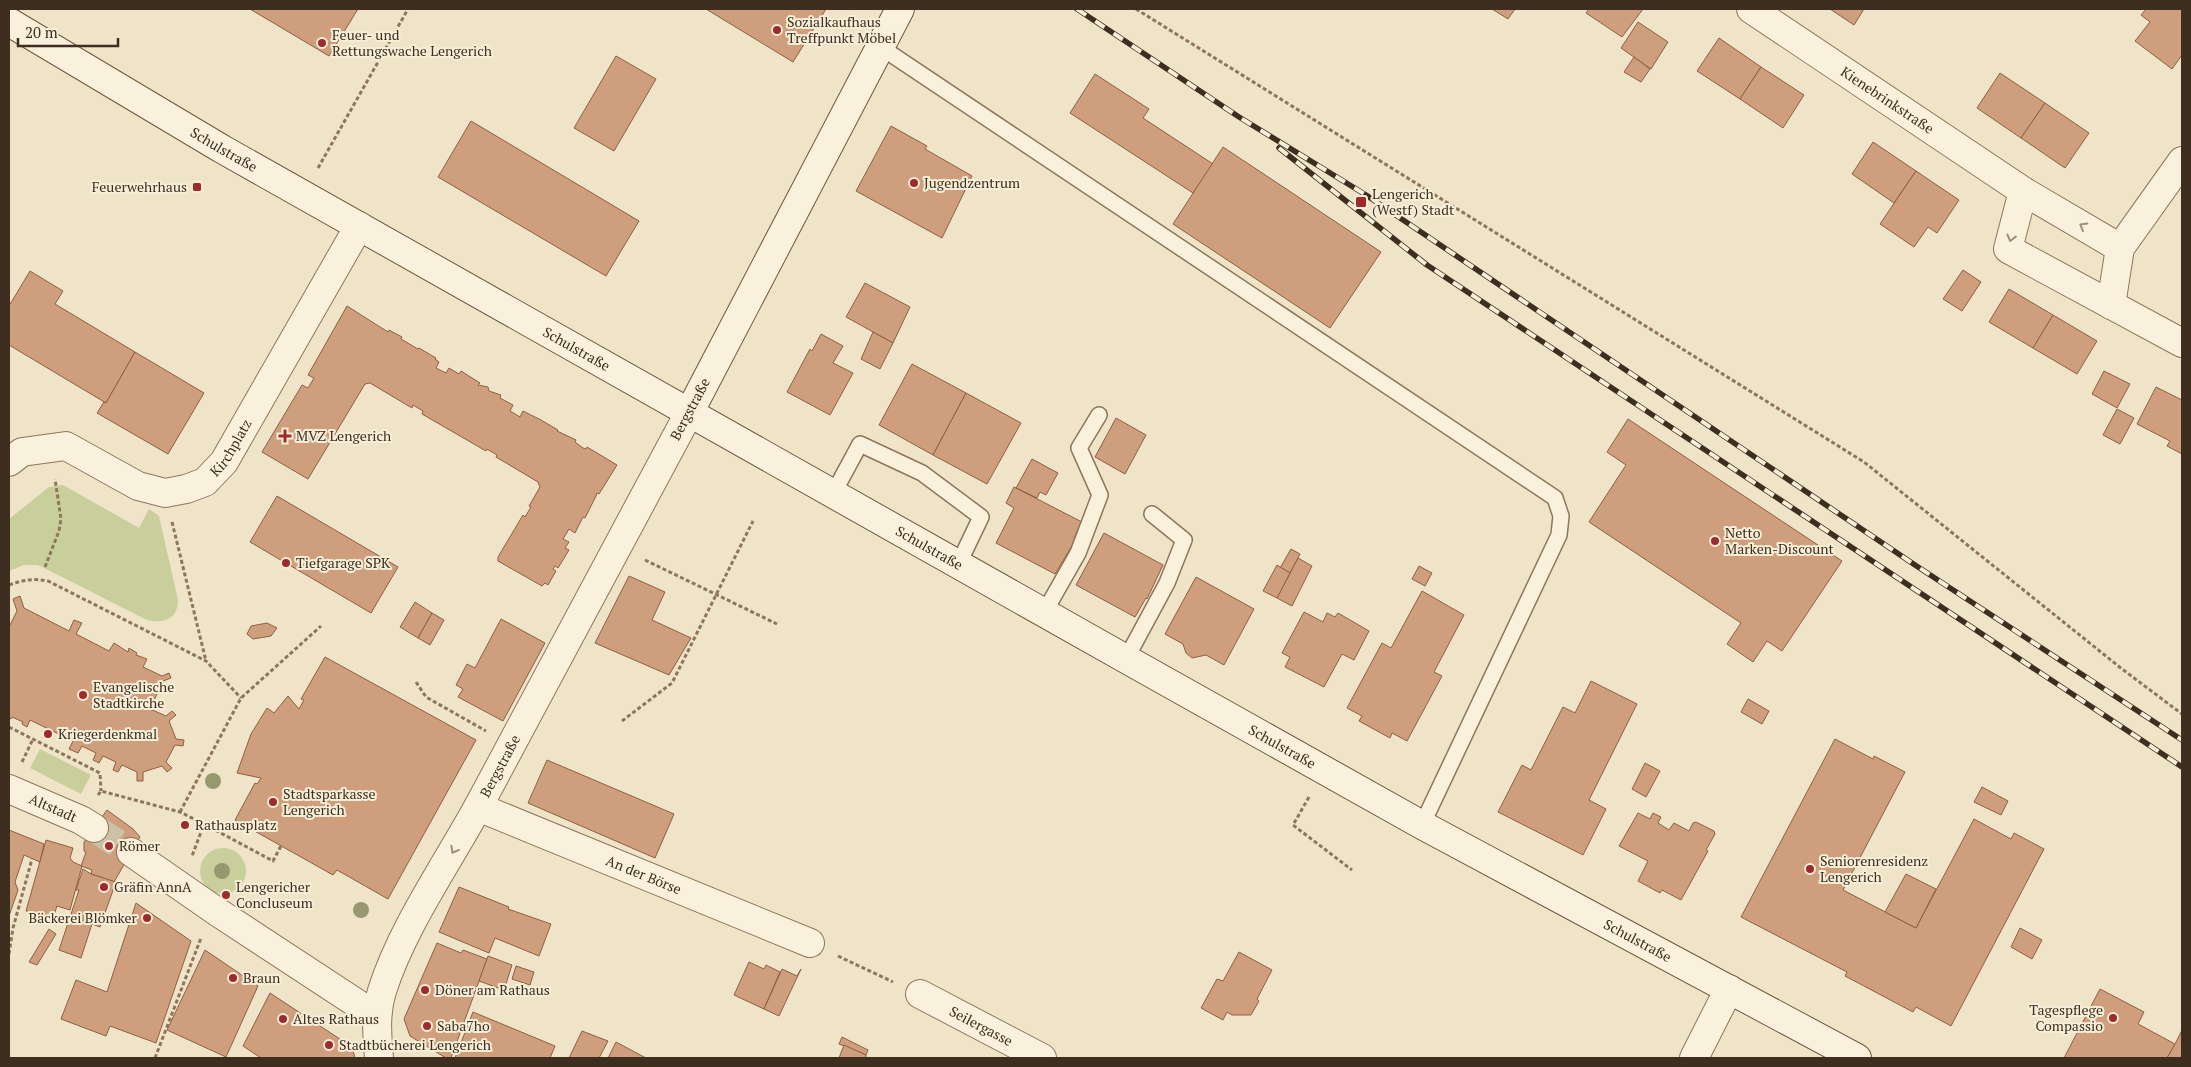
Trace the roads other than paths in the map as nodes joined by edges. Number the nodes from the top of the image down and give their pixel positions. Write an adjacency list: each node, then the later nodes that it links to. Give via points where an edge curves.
1 (900, 9): 4 (street, Bergstraße)
2 (1751, 9): 6 (street, Kienebrinkstraße)
3 (9, 22): 7 (street, Schulstraße, via 213,144)
4 (879, 46): 11 (street, Bergstraße); 22 (lane, via 1555,498 1561,516 1559,535)
5 (2182, 161): 8 (street)
6 (2022, 191): 8 (street, Kienebrinkstraße, one-way to 6); 9 (street, one-way to 9, via 2008,249)
7 (359, 226): 11 (street, Schulstraße); 13 (street, Kirchplatz, via 224,462 205,482 186,490 165,493 138,486 66,446 22,452)
8 (2120, 248): 9 (street)
9 (2111, 305): 10 (street)
10 (2182, 343)
11 (689, 413): 14 (street, Schulstraße); 20 (street, Bergstraße)
12 (1099, 415): 17 (lane, via 1079,448 1100,495 1078,553)
13 (9, 462)
14 (833, 494): 16 (street, Schulstraße); 16 (lane, via 860,444 922,474 981,517)
15 (1152, 514): 18 (lane, via 1184,540 1167,583)
16 (958, 565): 17 (street, Schulstraße)
17 (1044, 613): 18 (street, Schulstraße)
18 (1126, 659): 22 (street, Schulstraße)
19 (9, 790): 21 (street, Altstadt)
20 (478, 807): 24 (street, An der Börse); 27 (street, one-way to 27, via 407,932 382,989)
21 (88, 824)
22 (1422, 825): 25 (street, Schulstraße)
23 (131, 852): 27 (street)
24 (810, 943)
25 (1729, 989): 30 (street); 31 (street, Schulstraße)
26 (920, 994): 29 (street, Seilergasse)
27 (376, 1016): 28 (street)
28 (379, 1058)
29 (1042, 1058)
30 (1694, 1058)
31 (1857, 1058)

